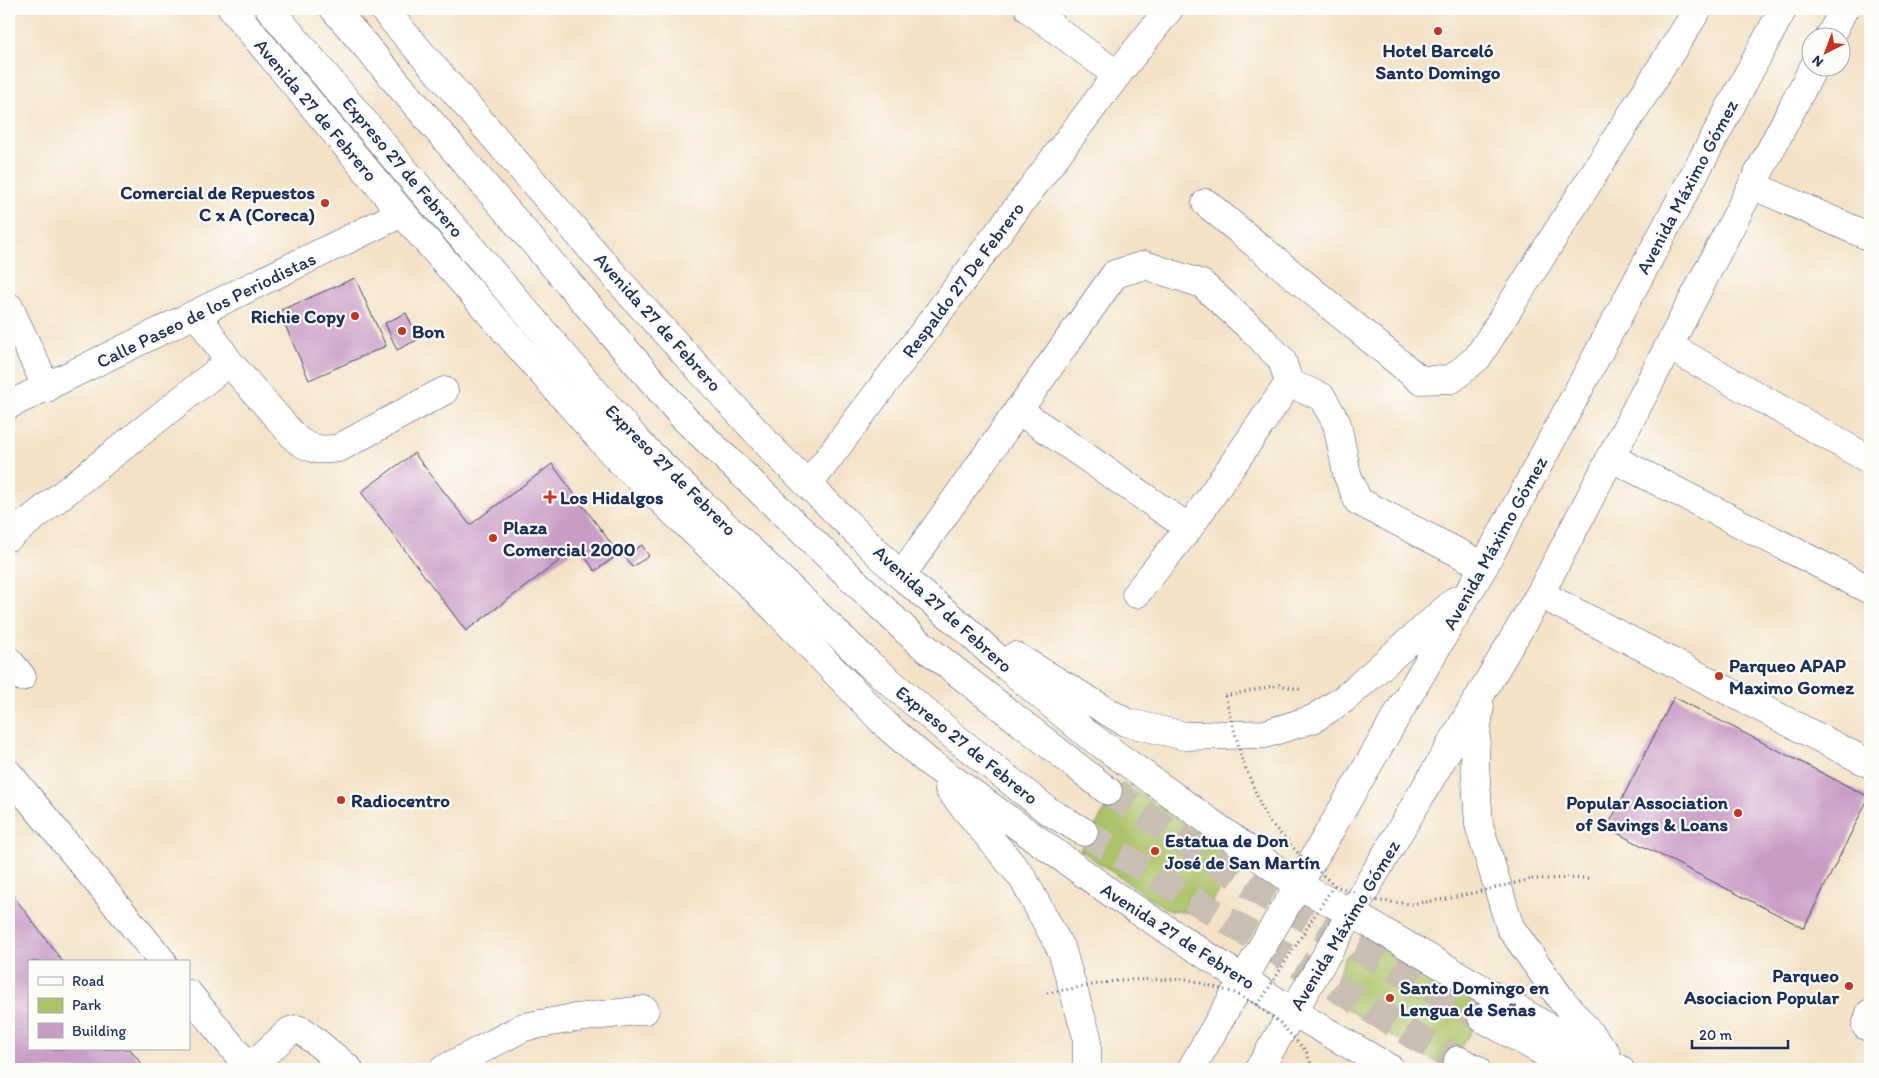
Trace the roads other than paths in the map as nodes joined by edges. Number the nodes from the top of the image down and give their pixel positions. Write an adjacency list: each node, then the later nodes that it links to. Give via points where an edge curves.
1 (232, 9): 15 (main road, Avenida 27 de Febrero)
2 (270, 9): 42 (main road, Expreso 27 de Febrero, via 640,443 869,664 1047,810)
3 (334, 9): 41 (main road, via 684,418 916,640)
4 (384, 9): 28 (main road, Avenida 27 de Febrero, via 633,297 775,452)
5 (1029, 9): 11 (main road)
6 (1169, 9): 11 (main road, Respaldo 27 De Febrero)
7 (1698, 9): 14 (main road, via 1478,357 1452,379 1420,380)
8 (1783, 9): 32 (main road, Avenida Máximo Gómez)
9 (1844, 9): 10 (main road)
10 (1834, 28)
11 (1117, 75): 28 (main road, Respaldo 27 De Febrero)
12 (1808, 78): 13 (main road, Avenida Máximo Gómez)
13 (1752, 185): 16 (main road); 19 (main road, Avenida Máximo Gómez)
14 (1206, 203)
15 (402, 213): 18 (main road, Calle Paseo de los Periodistas); 38 (main road, Avenida 27 de Febrero, via 617,458 776,610 887,726)
16 (1870, 237)
17 (9, 308): 22 (main road)
18 (197, 314): 20 (main road); 22 (main road, Calle Paseo de los Periodistas)
19 (1669, 346): 26 (main road, Avenida Máximo Gómez); 27 (main road)
20 (229, 362): 23 (main road, via 296,440 309,448 339,448); 30 (main road)
21 (1289, 383): 25 (main road, via 1282,360 1202,284 1145,265 1115,274); 29 (main road); 32 (main road, via 1322,397 1337,424 1347,474 1358,501)
22 (46, 388): 24 (main road, Calle Paseo de los Periodistas)
23 (444, 391)
24 (9, 406)
25 (1018, 410): 29 (main road); 31 (main road)
26 (1610, 457): 33 (main road); 35 (main road, Avenida Máximo Gómez)
27 (1870, 460)
28 (809, 484): 31 (main road, Avenida 27 de Febrero)
29 (1189, 528): 34 (main road)
30 (9, 537)
31 (902, 576): 36 (main road, Avenida 27 de Febrero)
32 (1478, 576): 36 (main road, via 1344,698 1313,719 1265,734 1185,736 1125,722); 43 (main road, Avenida Máximo Gómez)
33 (1870, 590)
34 (1136, 594)
35 (1540, 594): 37 (main road, Avenida Máximo Gómez); 39 (main road)
36 (963, 627): 43 (main road, Avenida 27 de Febrero, via 1087,734)
37 (1482, 694): 44 (main road, Avenida Máximo Gómez); 61 (main road, via 1476,741 1479,825 1510,926 1561,999)
38 (926, 760): 46 (main road, Avenida 27 de Febrero, via 1114,895); 56 (main road, via 1022,877 1062,951 1087,1037)
39 (1870, 764)
40 (9, 774): 45 (main road)
41 (1108, 791)
42 (1084, 832)
43 (1298, 885): 44 (main road, Avenida 27 de Febrero); 46 (main road, Avenida Máximo Gómez)
44 (1353, 914): 49 (main road, Avenida Máximo Gómez); 61 (main road, Avenida 27 de Febrero)
45 (160, 960)
46 (1243, 978): 49 (main road, Avenida 27 de Febrero); 57 (main road, Avenida Máximo Gómez)
47 (190, 995): 53 (main road)
48 (645, 1010): 55 (main road, via 524,1027)
49 (1293, 1012): 58 (main road, Avenida Máximo Gómez); 59 (main road, Avenida 27 de Febrero)
50 (1870, 1012): 52 (main road, via 1866,1026)
51 (1482, 1018): 60 (main road)
52 (1870, 1028)
53 (250, 1069): 54 (main road, via 290,1031 297,1029)
54 (349, 1069)
55 (444, 1069)
56 (1087, 1069)
57 (1191, 1069)
58 (1260, 1069)
59 (1391, 1069)
60 (1574, 1069)
61 (1620, 1069)

